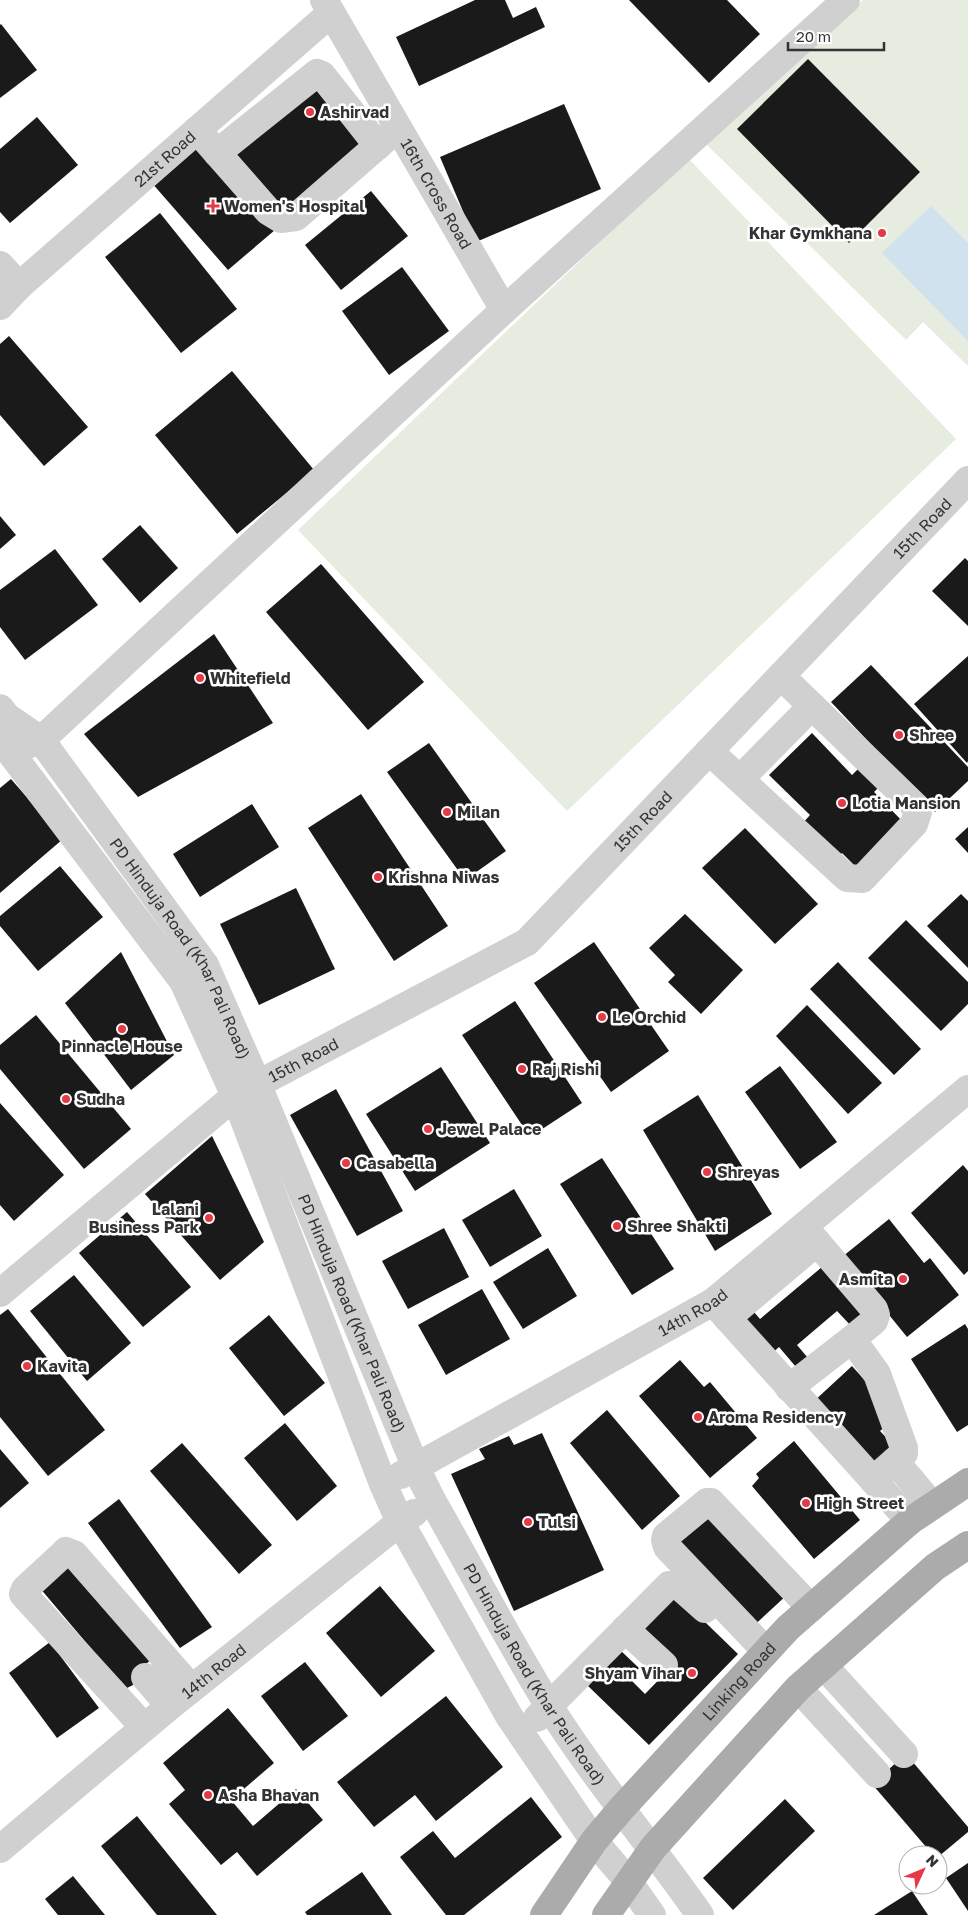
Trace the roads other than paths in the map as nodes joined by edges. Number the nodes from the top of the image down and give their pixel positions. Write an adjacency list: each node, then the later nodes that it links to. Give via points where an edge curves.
1 (846, 0): 10 (street)
2 (328, 7): 3 (street, 16th Cross Road); 4 (street, 21st Road)
3 (398, 128): 5 (street); 10 (street, 16th Cross Road)
4 (197, 130): 6 (street); 8 (street, 21st Road)
5 (378, 146): 6 (street, via 296,217 281,219 268,211); 6 (street, via 322,75 317,73)
6 (217, 153)
7 (0, 265): 8 (street)
8 (19, 286): 9 (street, 21st Road)
9 (0, 306)
10 (504, 310): 15 (street)
11 (968, 480): 12 (street, 15th Road)
12 (781, 676): 13 (street); 16 (street, 15th Road)
13 (812, 706): 18 (street); 18 (street, via 918,812 914,824 866,875 862,879 847,878)
14 (3, 712): 15 (street, PD Hinduja Road (Khar Pali Road)); 17 (street, PD Hinduja Road (Khar Pali Road))
15 (41, 740): 17 (street); 19 (street, PD Hinduja Road (Khar Pali Road), via 205,965)
16 (709, 751): 18 (street); 19 (street, 15th Road, via 527,942)
17 (5, 756): 19 (street, PD Hinduja Road (Khar Pali Road), via 183,981)
18 (740, 779)
19 (246, 1090): 22 (street, 15th Road); 27 (street, PD Hinduja Road (Khar Pali Road)); 30 (street, PD Hinduja Road (Khar Pali Road))
20 (968, 1090): 21 (street, 14th Road)
21 (811, 1235): 23 (street, 14th Road); 24 (street, via 874,1309 874,1321)
22 (0, 1293)
23 (720, 1310): 25 (street); 27 (street, 14th Road)
24 (852, 1339): 25 (street); 26 (street, via 877,1374 904,1448)
25 (789, 1388): 28 (street)
26 (894, 1461): 28 (street); 32 (street)
27 (416, 1468): 30 (street, 14th Road); 31 (street, PD Hinduja Road (Khar Pali Road))
28 (873, 1480): 33 (street)
29 (968, 1482): 32 (main road, Linking Road)
30 (383, 1484): 34 (street, PD Hinduja Road (Khar Pali Road))
31 (433, 1502): 34 (street, 14th Road); 45 (street, PD Hinduja Road (Khar Pali Road))
32 (932, 1505): 33 (main road, Linking Road)
33 (910, 1521): 36 (main road, Linking Road)
34 (400, 1522): 42 (street, 14th Road); 47 (street, PD Hinduja Road (Khar Pali Road))
35 (968, 1545): 40 (main road, via 935,1567)
36 (811, 1608): 38 (main road, Linking Road); 38 (street, via 711,1502 666,1536 667,1547)
37 (625, 1629): 38 (street, via 665,1588 678,1585); 39 (street); 45 (street)
38 (762, 1656): 50 (main road, Linking Road)
39 (664, 1665)
40 (823, 1665): 43 (main road); 48 (street)
41 (146, 1677): 44 (street)
42 (191, 1688): 44 (street, 14th Road); 46 (street, via 74,1554 66,1551 23,1594)
43 (798, 1688): 49 (street); 53 (main road)
44 (170, 1706): 46 (street, 14th Road)
45 (549, 1706): 47 (street); 50 (street, PD Hinduja Road (Khar Pali Road))
46 (144, 1727): 51 (street, 14th Road)
47 (520, 1733): 52 (street, PD Hinduja Road (Khar Pali Road))
48 (904, 1754)
49 (878, 1774)
50 (621, 1809): 52 (main road, Linking Road); 53 (street, PD Hinduja Road (Khar Pali Road))
51 (3, 1841)
52 (594, 1842): 54 (street, PD Hinduja Road (Khar Pali Road)); 55 (main road, Linking Road)
53 (653, 1848): 54 (main road); 58 (street, PD Hinduja Road (Khar Pali Road))
54 (628, 1881): 56 (main road); 57 (street, PD Hinduja Road (Khar Pali Road))
55 (544, 1915)
56 (606, 1915)
57 (652, 1915)
58 (700, 1915)

